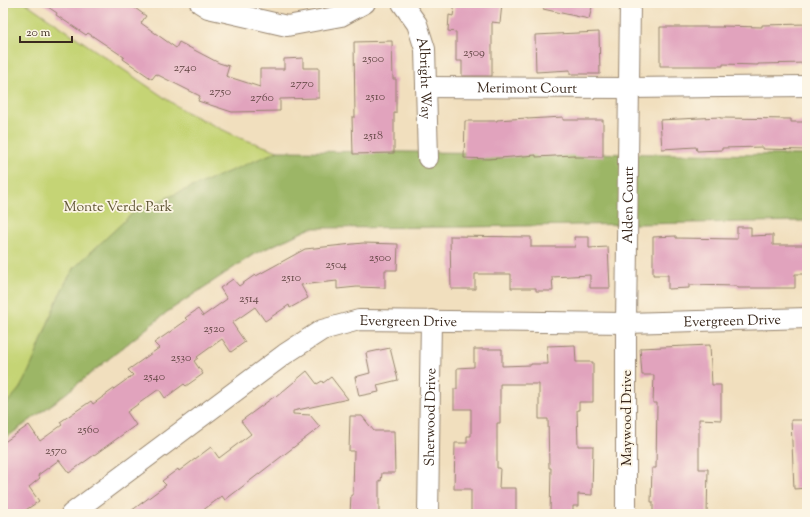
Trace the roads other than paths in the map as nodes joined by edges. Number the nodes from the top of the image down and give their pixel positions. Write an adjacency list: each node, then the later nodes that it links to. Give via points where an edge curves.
1 (200, 3): 2 (street, via 208,8 286,26 341,16)
2 (365, 3)
3 (402, 3): 6 (street, Albright Way, via 417,24 424,49)
4 (630, 3): 7 (street, Alden Court)
5 (807, 86): 7 (street)
6 (426, 87): 7 (street, Merimont Court); 8 (street, Albright Way)
7 (628, 88): 11 (street, Alden Court)
8 (428, 158)
9 (807, 318): 11 (street, Evergreen Drive)
10 (431, 320): 11 (street, Evergreen Drive); 12 (street, Evergreen Drive, via 359,320 322,330 285,354); 13 (street, Sherwood Drive)
11 (626, 322): 14 (street, Maywood Drive)
12 (70, 514)
13 (428, 514)
14 (626, 514)

